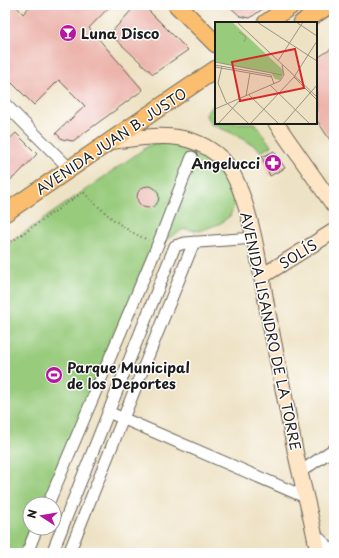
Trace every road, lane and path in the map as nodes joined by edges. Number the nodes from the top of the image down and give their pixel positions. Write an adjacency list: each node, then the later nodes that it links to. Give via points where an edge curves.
1 (177, 5): 6 (main road)
2 (292, 5): 4 (main road)
3 (329, 5): 5 (main road)
4 (267, 22)
5 (304, 22)
6 (215, 43)
7 (215, 70): 10 (main road, AVENIDA JUAN B. JUSTO)
8 (5, 104): 12 (street)
9 (277, 124): 13 (street)
10 (110, 142): 12 (main road, AVENIDA JUAN B. JUSTO); 16 (street, AVENIDA LISANDRO DE LA TORRE, via 172,136 198,142 222,158 232,171 240,188)
11 (192, 157): 18 (street)
12 (70, 169): 14 (main road, AVENIDA JUAN B. JUSTO)
13 (334, 206)
14 (5, 213)
15 (334, 231): 20 (street, SOLÍS)
16 (254, 238): 17 (street); 20 (street, AVENIDA LISANDRO DE LA TORRE)
17 (194, 242): 21 (street, via 174,246); 22 (street)
18 (158, 244): 19 (path, via 130,232 112,220 83,192); 25 (street)
19 (5, 246)
20 (261, 277): 24 (street, AVENIDA LISANDRO DE LA TORRE)
21 (108, 412): 22 (street); 30 (street)
22 (123, 419): 26 (street); 31 (street)
23 (334, 449): 24 (street)
24 (300, 472): 26 (street, AVENIDA LISANDRO DE LA TORRE)
25 (51, 496)
26 (305, 497): 27 (street, AVENIDA LISANDRO DE LA TORRE)
27 (315, 534): 32 (street, AVENIDA LISANDRO DE LA TORRE); 33 (street)
28 (34, 536): 29 (street)
29 (27, 553)
30 (52, 553)
31 (69, 553)
32 (318, 553)
33 (334, 553)

